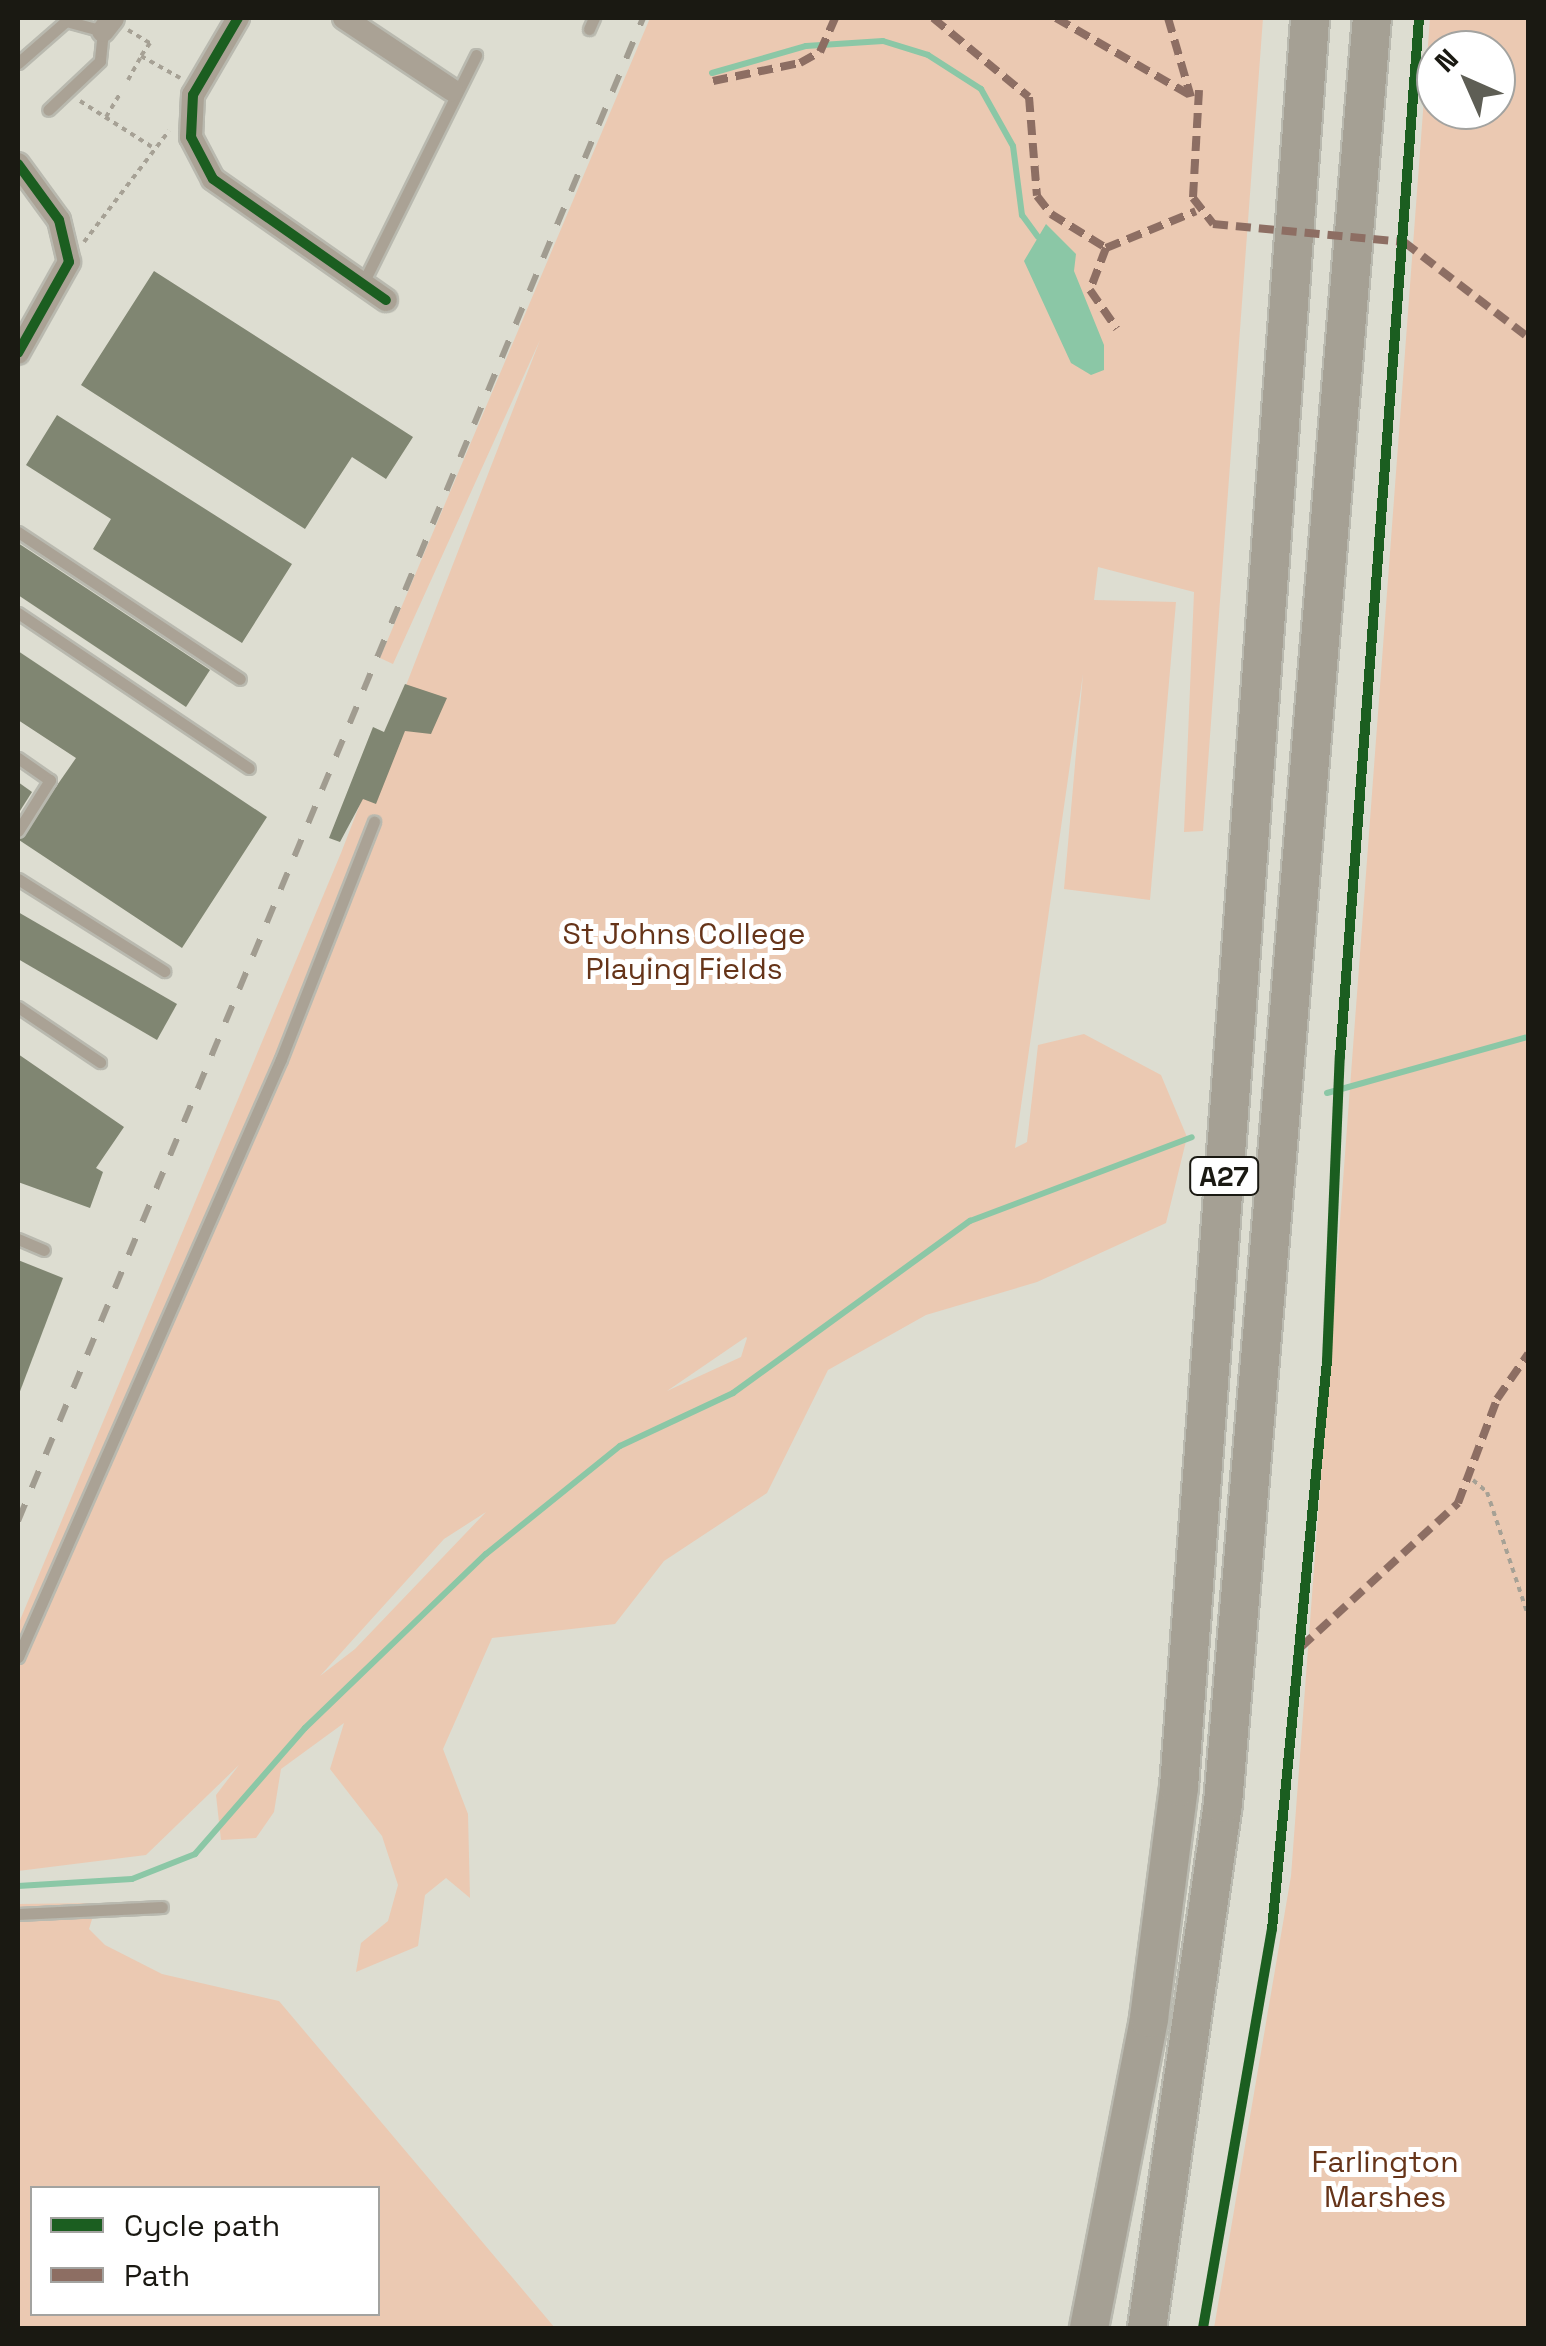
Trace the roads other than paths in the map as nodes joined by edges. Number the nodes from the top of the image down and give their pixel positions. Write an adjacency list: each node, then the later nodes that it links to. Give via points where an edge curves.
1 (238, 18): 11 (street, via 198,88 190,137 213,179)
2 (344, 18): 8 (street)
3 (1310, 18): 31 (highway, A27, via 1179,1788 1149,2018)
4 (1372, 18): 30 (highway, A27, via 1223,1803)
5 (109, 22): 7 (lane, via 66,21); 9 (lane, via 100,61)
6 (476, 55): 8 (lane)
7 (18, 63)
8 (452, 90): 11 (lane, via 412,172 402,217)
9 (48, 110)
10 (18, 164): 13 (street, via 59,220 67,271)
11 (365, 278): 12 (street)
12 (386, 300)
13 (18, 353)
14 (18, 532): 16 (lane)
15 (18, 613): 18 (lane)
16 (240, 678)
17 (18, 758): 20 (lane, via 50,780)
18 (249, 768)
19 (374, 822): 27 (lane, via 281,1059)
20 (18, 832)
21 (18, 878): 22 (lane)
22 (164, 972)
23 (18, 1007): 24 (lane)
24 (100, 1062)
25 (18, 1240): 26 (lane)
26 (44, 1250)
27 (18, 1657)
28 (162, 1907): 29 (lane)
29 (18, 1914)
30 (1161, 2204): 32 (highway, A27); 33 (highway)
31 (1089, 2328)
32 (1129, 2328)
33 (1146, 2328)

